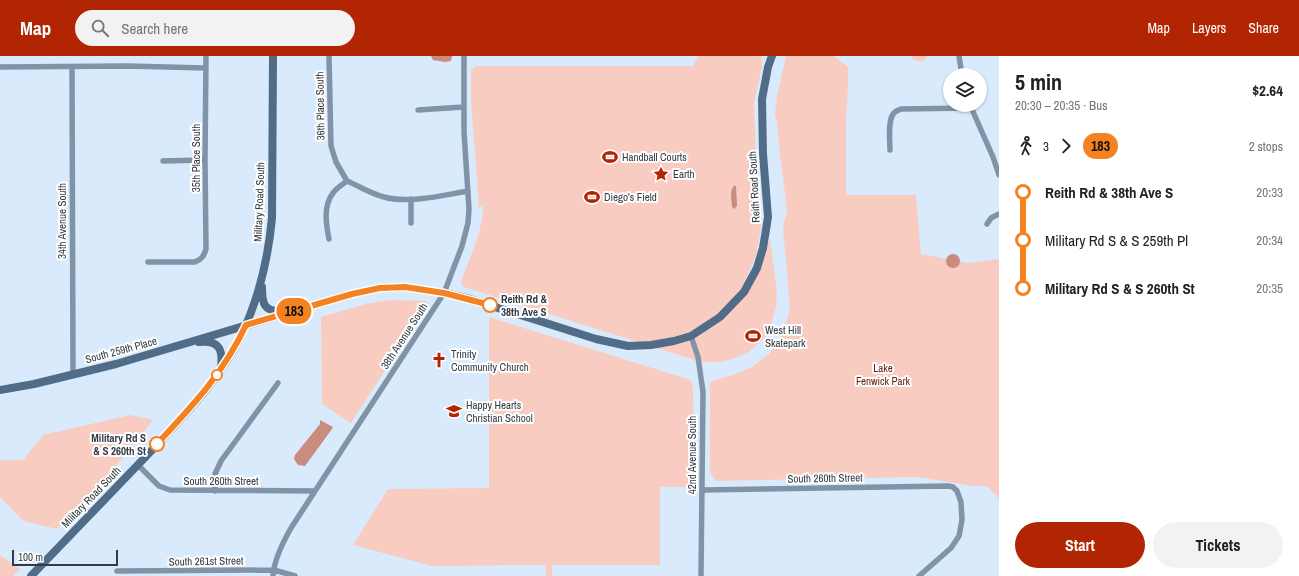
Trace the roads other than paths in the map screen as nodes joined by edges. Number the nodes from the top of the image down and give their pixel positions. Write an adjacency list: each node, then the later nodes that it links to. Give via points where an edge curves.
1 (206, 56): 9 (street, 35th Place South)
2 (273, 56): 27 (main road, Military Road South, via 272,218)
3 (329, 56): 19 (street, 36th Place South, via 331,146 336,162)
4 (464, 56): 11 (street, 38th Avenue South)
5 (772, 56): 31 (main road, Reith Road South, via 762,99 768,217 763,248 757,268 744,292 720,318)
6 (959, 56): 10 (street)
7 (0, 67): 8 (street)
8 (72, 67): 9 (street); 34 (street, 34th Avenue South)
9 (206, 68): 16 (street, 35th Place South)
10 (961, 68)
11 (464, 107): 13 (street); 20 (street, 38th Avenue South)
12 (943, 107): 15 (street, via 901,109 894,112 890,126)
13 (418, 110)
14 (974, 112): 18 (street)
15 (890, 150)
16 (205, 160): 17 (street); 26 (street, 35th Place South, via 205,254 202,259 195,262)
17 (162, 161)
18 (999, 175)
19 (347, 180): 21 (street, via 385,198); 25 (street, via 333,193 327,204)
20 (468, 191): 21 (street); 28 (street, 38th Avenue South, via 468,223)
21 (411, 199): 23 (street)
22 (999, 214): 24 (street, via 991,218)
23 (411, 223)
24 (987, 224)
25 (329, 239)
26 (148, 262)
27 (262, 277): 29 (main road, via 262,294 266,307 273,311); 30 (main road, Military Road South)
28 (444, 293): 29 (main road, South 259th Place, via 405,287 380,288); 31 (main road, Reith Road South, via 622,345 651,345); 40 (street, 38th Avenue South)
29 (295, 311): 30 (main road, South 259th Place)
30 (246, 325): 32 (main road, South 259th Place); 33 (main road, Military Road South)
31 (691, 336): 38 (street, 42nd Avenue South, via 698,357 703,392)
32 (175, 346): 33 (main road, via 213,343 222,354); 34 (main road, South 259th Place)
33 (220, 372): 37 (main road, Military Road South)
34 (73, 374): 36 (main road, South 259th Place)
35 (278, 383): 39 (street, via 221,461 215,474)
36 (0, 390)
37 (138, 465): 39 (street, South 260th Street, via 164,489); 43 (main road, Military Road South)
38 (702, 490): 45 (street, 42nd Avenue South); 46 (street, South 260th Street, via 953,487 958,491 962,507 959,536 951,548)
39 (215, 491): 40 (street, South 260th Street)
40 (315, 491): 42 (street, via 281,546)
41 (117, 571): 42 (street, South 261st Street)
42 (274, 573): 44 (street, South 261st Street)
43 (31, 576)
44 (295, 576)
45 (701, 576)
46 (919, 576)

